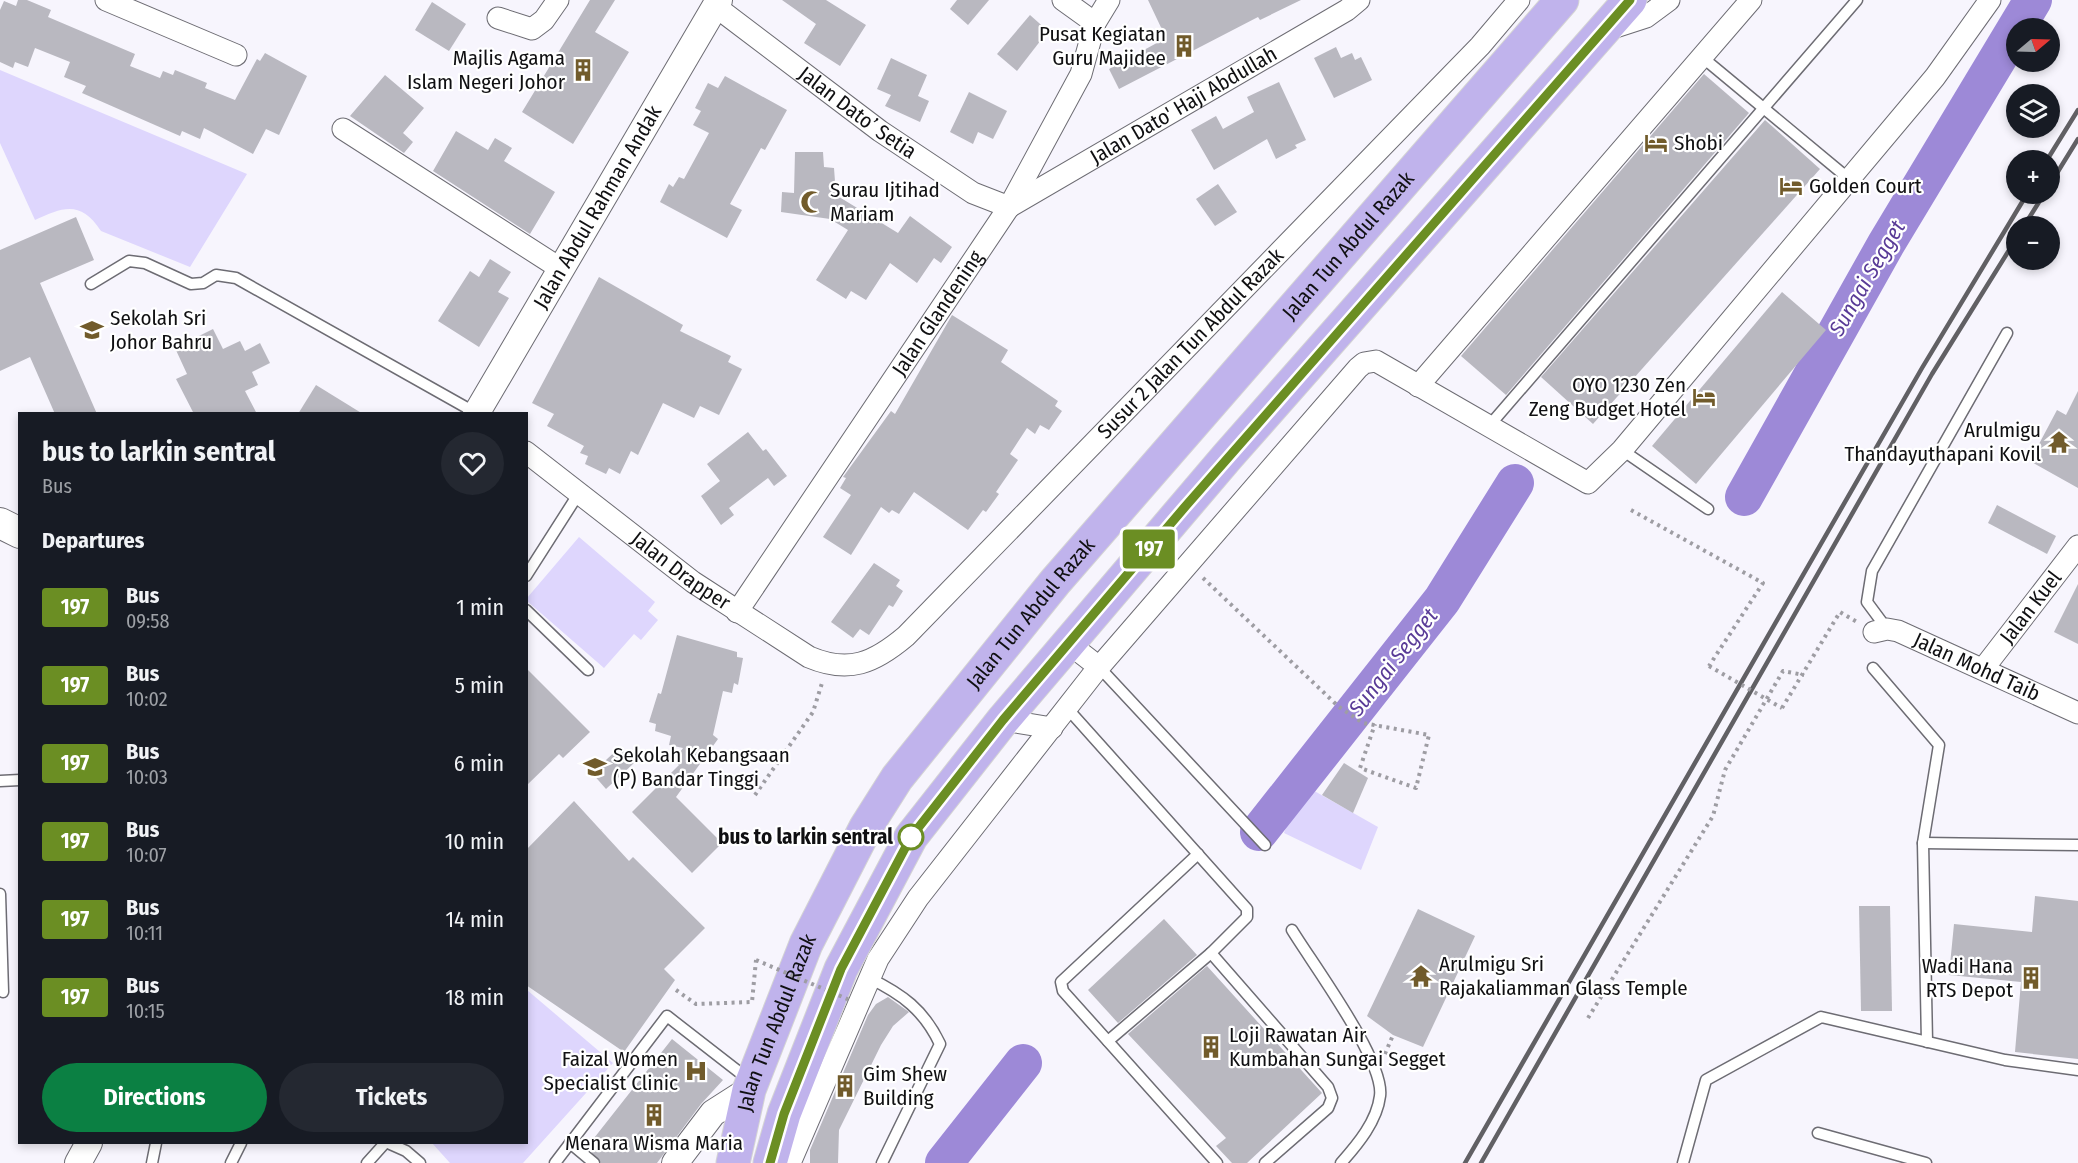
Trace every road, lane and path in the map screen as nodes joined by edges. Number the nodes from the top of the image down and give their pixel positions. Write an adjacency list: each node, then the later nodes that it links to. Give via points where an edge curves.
1 (106, 0): 14 (street)
2 (558, 0): 15 (street, via 532,29)
3 (1063, 0): 16 (street)
4 (1108, 0): 16 (street, Jalan Glandening)
5 (1359, 0): 23 (street, Jalan Dato' Haji Abdullah)
6 (1519, 0): 45 (street, Susur 2 Jalan Tun Abdul Razak, via 1480,46 906,636 869,661)
7 (1562, 0): 74 (highway, Jalan Tun Abdul Razak, via 1055,582 897,778 866,827 806,944)
8 (1630, 0): 17 (highway, Jalan Tun Abdul Razak)
9 (1669, 0): 17 (street, via 1646,17)
10 (1751, 0): 19 (street)
11 (1857, 0): 20 (lane)
12 (1990, 0): 22 (street, via 1935,77)
13 (717, 3): 23 (street, Jalan Dato’ Setia, via 880,131 973,194); 24 (street, Jalan Abdul Rahman Andak)
14 (135, 6): 18 (street)
15 (498, 18)
16 (1095, 23): 23 (street, Jalan Glandening, via 1081,74)
17 (1603, 31): 44 (highway, Jalan Tun Abdul Razak)
18 (236, 55)
19 (1702, 57): 20 (lane); 27 (street)
20 (1764, 109): 22 (lane); 30 (lane)
21 (343, 129): 24 (street)
22 (1849, 179): 31 (street)
23 (1009, 207): 42 (street, Jalan Glandening)
24 (561, 269): 29 (street, Jalan Abdul Rahman Andak)
25 (91, 284): 28 (lane, via 129,261 145,262 191,284 216,275 236,278)
26 (2007, 333): 43 (lane, via 1872,571 1867,602)
27 (1418, 386): 30 (street); 46 (street, via 1376,361 1358,368)
28 (473, 412)
29 (478, 412)
30 (1488, 426): 31 (street, via 1588,483)
31 (1622, 450): 34 (lane)
32 (528, 454): 33 (street, Jalan Drapper)
33 (579, 493): 40 (lane); 42 (street, Jalan Drapper)
34 (1708, 509)
35 (1630, 510): 50 (path, bridge, via 1763,583 1709,666 1782,708)
36 (0, 523): 37 (main road)
37 (18, 532)
38 (2078, 546): 48 (street, Jalan Kuel)
39 (1195, 570): 54 (path, via 1339,707 1363,723)
40 (528, 573)
41 (528, 612): 49 (lane)
42 (737, 612): 45 (street, Jalan Drapper, via 809,657)
43 (1880, 631): 48 (street, Jalan Mohd Taib, via 1898,631); 50 (path, via 1840,612)
44 (1068, 643): 46 (street); 53 (highway, Jalan Tun Abdul Razak)
45 (837, 665): 58 (path, via 813,712)
46 (1099, 667): 51 (street); 60 (lane)
47 (1873, 668): 59 (lane, via 1939,745)
48 (1983, 669): 52 (street, Jalan Mohd Taib)
49 (588, 670)
50 (1804, 675): 70 (path, via 1783,671 1725,770 1713,816)
51 (1067, 708): 55 (street); 62 (lane)
52 (2078, 713)
53 (1003, 720): 55 (street); 92 (highway, Jalan Tun Abdul Razak, via 911,837 873,904 841,969 784,1114)
54 (1375, 724): 54 (path, via 1429,735 1416,788 1360,768)
55 (1052, 728): 66 (street, via 918,898 878,958)
56 (18, 780): 57 (lane)
57 (0, 781)
58 (755, 795)
59 (1923, 843): 61 (lane); 72 (lane)
60 (1265, 845)
61 (2078, 845)
62 (1198, 854): 65 (lane, via 1247,909 1247,917); 71 (lane, via 1061,982 1063,991)
63 (0, 894): 68 (lane)
64 (1292, 930): 97 (lane, via 1357,1034 1378,1077 1381,1094 1377,1111)
65 (1211, 953): 71 (lane); 96 (lane, via 1328,1088 1332,1098 1329,1107)
66 (870, 978): 93 (street); 94 (lane, via 898,992 930,1023 940,1044)
67 (676, 990): 69 (path, bridge, via 696,1004 752,1002 756,960)
68 (3, 992)
69 (852, 1001)
70 (1588, 1018)
71 (1108, 1041): 95 (lane)
72 (1927, 1042): 73 (lane, via 2005,1060); 98 (lane, via 1821,1017 1706,1080)
73 (2078, 1070)
74 (751, 1087): 76 (lane, via 668,1016); 89 (street, via 713,1113); 90 (highway); 91 (highway, Jalan Tun Abdul Razak)
75 (1818, 1132): 99 (lane)
76 (570, 1143): 87 (lane); 88 (lane)
77 (88, 1144): 82 (street)
78 (156, 1144): 83 (lane)
79 (240, 1144): 84 (lane)
80 (386, 1144): 85 (lane)
81 (389, 1144): 86 (lane)
82 (78, 1163)
83 (152, 1163)
84 (231, 1163)
85 (367, 1163)
86 (420, 1163)
87 (555, 1163)
88 (594, 1163)
89 (675, 1163)
90 (715, 1163)
91 (733, 1163)
92 (770, 1163)
93 (790, 1163)
94 (882, 1163)
95 (1217, 1163)
96 (1264, 1163)
97 (1341, 1163)
98 (1683, 1163)
99 (1926, 1163)

